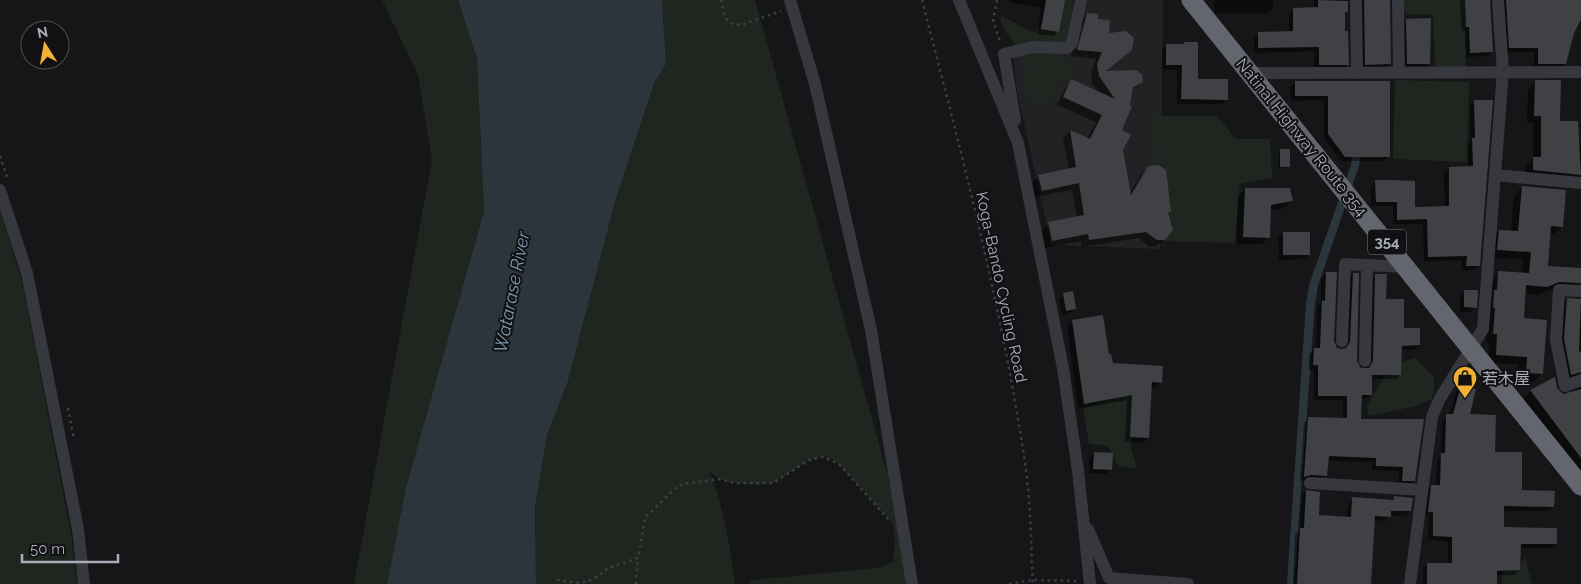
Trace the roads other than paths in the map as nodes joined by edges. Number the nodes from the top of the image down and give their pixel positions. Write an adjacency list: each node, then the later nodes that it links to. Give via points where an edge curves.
1 (959, 0): 13 (street)
2 (1081, 0): 13 (street, via 1072,43 1067,48 1033,47 1004,54)
3 (1191, 0): 11 (highway, Natinal Highway Route 354 / 354)
4 (1356, 0): 12 (street)
5 (1398, 0): 8 (street)
6 (1498, 0): 9 (street)
7 (791, 4): 30 (street, via 815,84 871,330)
8 (1399, 72): 9 (street); 12 (street)
9 (1503, 72): 10 (street); 14 (street)
10 (1581, 72)
11 (1251, 73): 12 (street); 18 (highway, Natinal Highway Route 354 / 354)
12 (1357, 73)
13 (1018, 143): 27 (street, via 1063,368)
14 (1495, 175): 15 (street); 21 (street, via 1483,329)
15 (1581, 183)
16 (0, 190): 29 (street, via 27,273 78,529)
17 (1367, 265): 18 (street); 20 (street, via 1345,264); 22 (street)
18 (1407, 267): 21 (highway, Natinal Highway Route 354 / 354)
19 (1581, 291): 23 (street, via 1559,290 1556,326 1558,358 1565,386)
20 (1342, 341)
21 (1472, 348): 25 (highway, Natinal Highway Route 354 / 354); 26 (street, via 1432,417)
22 (1365, 361)
23 (1581, 380)
24 (1310, 483): 26 (street)
25 (1581, 486)
26 (1422, 490): 32 (street)
27 (1085, 525): 28 (street); 31 (street, via 1092,533 1110,578)
28 (1088, 582)
29 (84, 584)
30 (912, 584)
31 (1188, 584)
32 (1410, 584)

